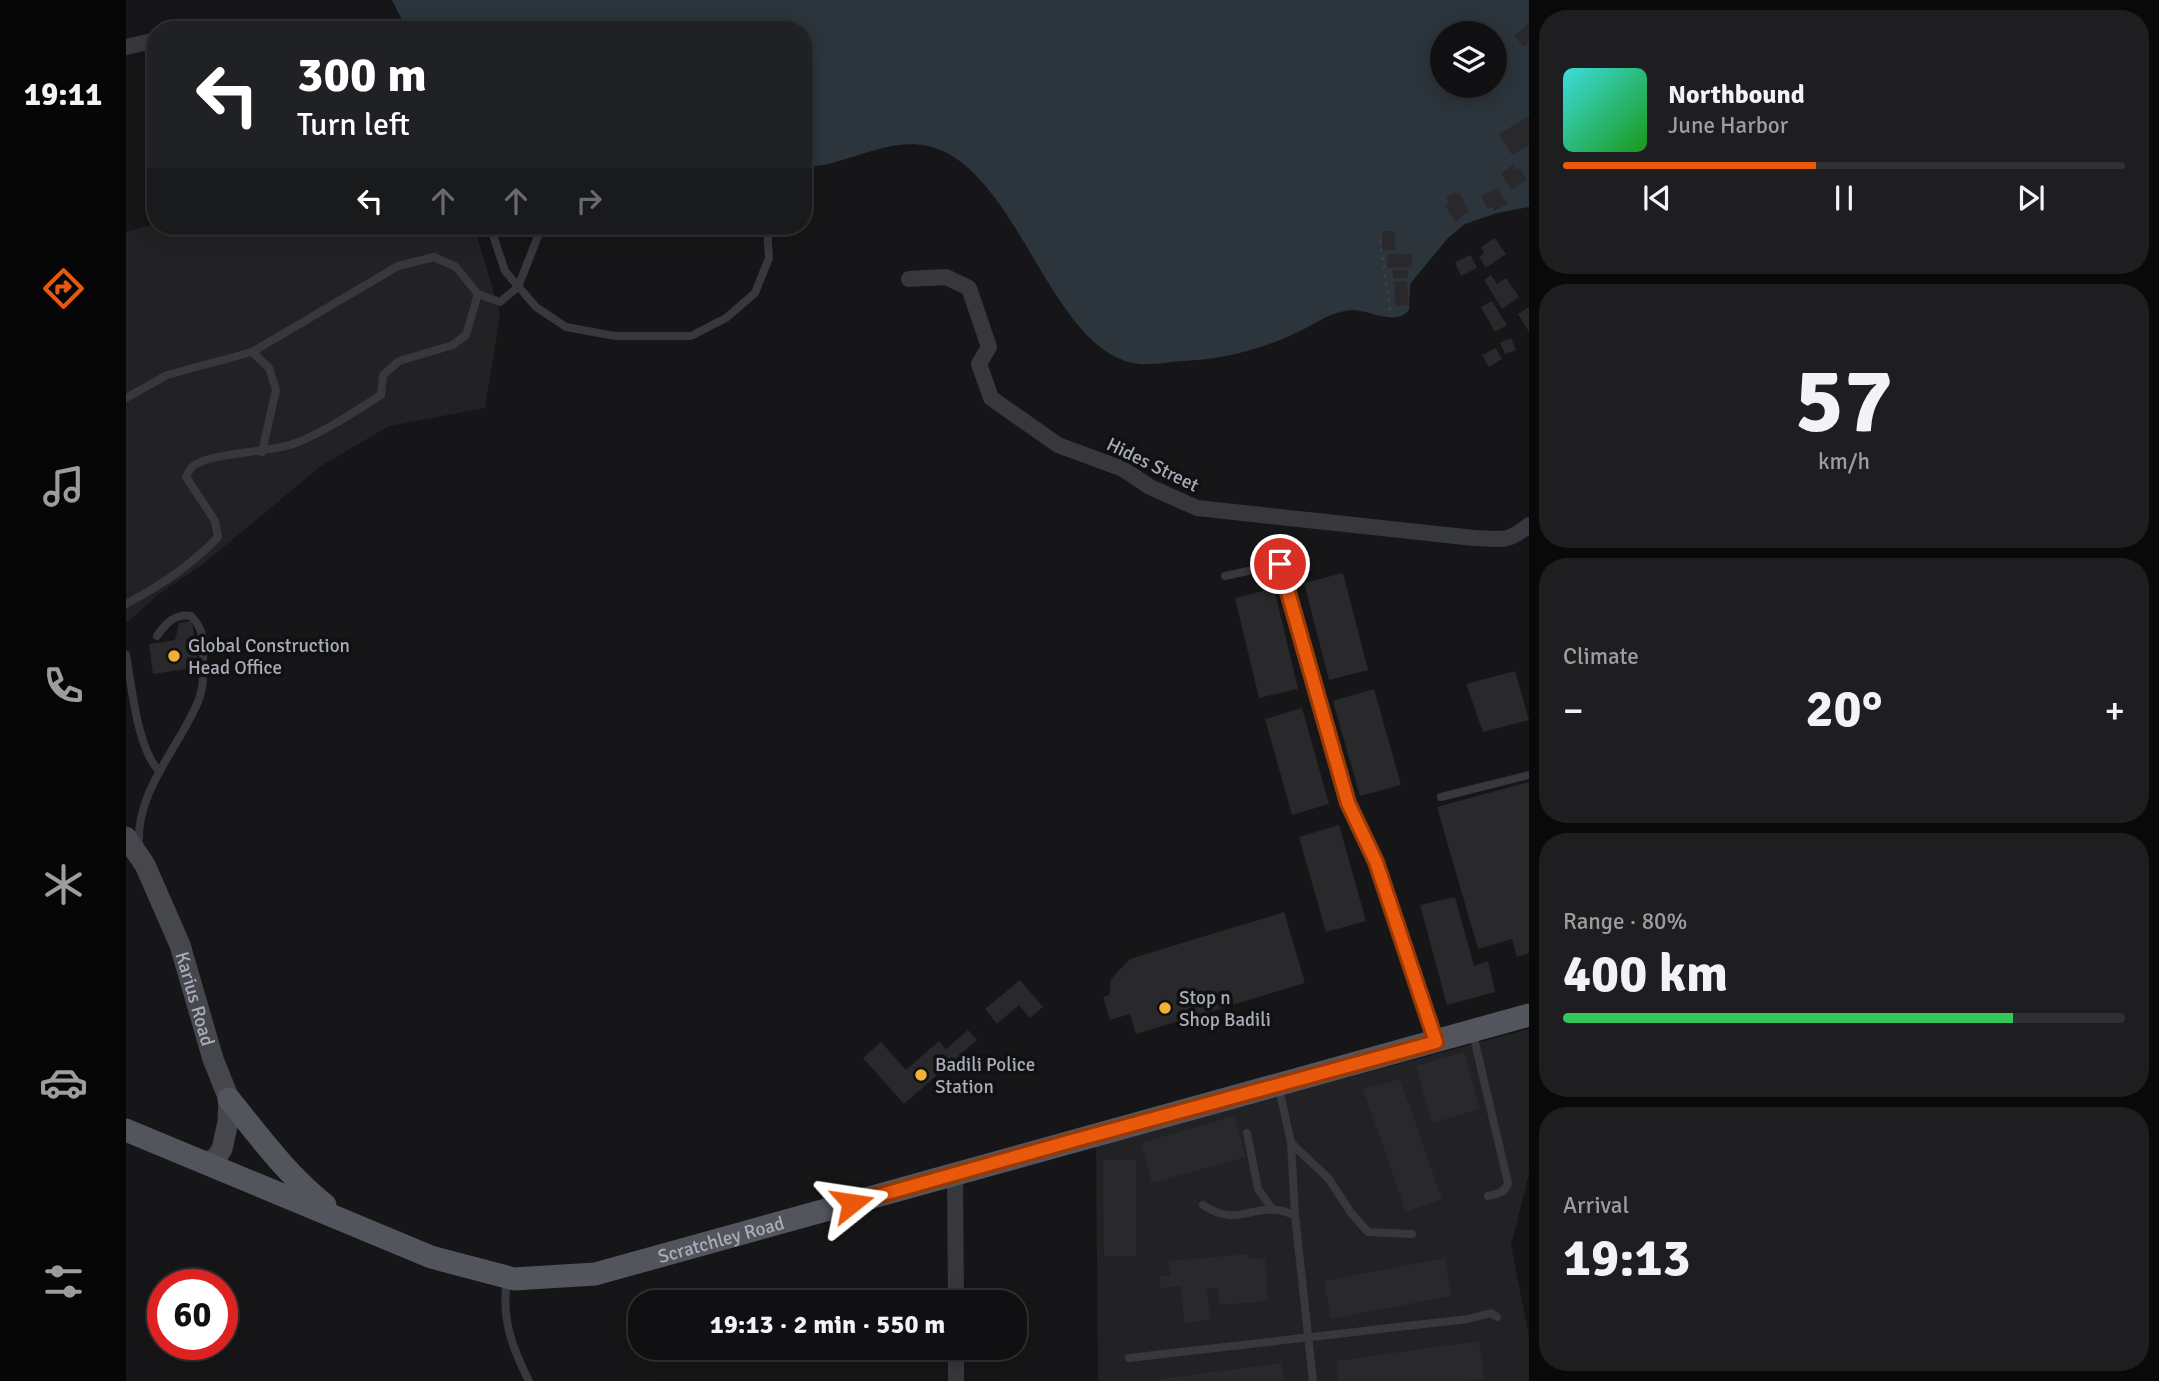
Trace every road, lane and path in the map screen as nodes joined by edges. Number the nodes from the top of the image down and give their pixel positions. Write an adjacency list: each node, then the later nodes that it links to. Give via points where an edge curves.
1 (147, 42): 2 (street)
2 (126, 47)
3 (493, 235): 8 (lane, via 505,271)
4 (538, 235): 8 (lane)
5 (768, 235): 8 (lane, via 769,258 755,293 726,318 691,336 615,336 566,327 536,307)
6 (1380, 240): 10 (path)
7 (909, 279): 14 (street, Hides Street, via 946,277 970,288 989,347 979,364 991,398 1058,445 1123,469 1197,508 1502,539 1516,536)
8 (518, 287): 9 (lane, via 500,302)
9 (478, 294): 11 (lane, via 456,267 434,257 398,266); 13 (lane, via 466,335 453,345 399,361 383,375 381,395 295,443)
10 (1391, 317)
11 (252, 352): 12 (lane, via 167,375); 13 (lane, via 269,368 276,390)
12 (126, 398)
13 (262, 452): 16 (lane, via 208,459 192,467 186,477 215,521 218,537 160,586)
14 (1529, 525)
15 (1225, 576): 26 (lane, via 1280,564 1348,803 1376,862)
16 (126, 604)
17 (157, 636): 19 (lane, via 180,615 191,615 200,626 204,644 202,691)
18 (126, 655): 19 (lane, via 145,749)
19 (159, 771): 23 (lane, via 141,820 139,849)
20 (1529, 775): 21 (lane)
21 (1441, 797)
22 (126, 837): 23 (street, Karius Road)
23 (145, 865): 28 (street, Karius Road, via 180,945)
24 (1529, 1015): 25 (main road, Scratchley Road)
25 (1472, 1031): 26 (main road, Scratchley Road); 34 (lane, via 1508,1183 1506,1189)
26 (1436, 1042): 27 (main road, Scratchley Road)
27 (1278, 1085): 31 (lane); 33 (main road, Scratchley Road)
28 (229, 1098): 32 (street, Karius Road, via 222,1149); 38 (main road, via 284,1167)
29 (126, 1130): 32 (main road, Scratchley Road)
30 (1247, 1133): 36 (lane, via 1258,1189)
31 (1291, 1143): 37 (lane); 39 (lane, via 1329,1180 1368,1232)
32 (207, 1163): 38 (main road, Scratchley Road)
33 (956, 1175): 40 (main road, Scratchley Road, via 595,1274); 41 (street)
34 (1488, 1196)
35 (1203, 1205): 36 (lane, via 1242,1216)
36 (1273, 1210): 37 (lane)
37 (1295, 1215): 43 (lane)
38 (347, 1222): 40 (main road, Scratchley Road, via 431,1257)
39 (1412, 1234)
40 (508, 1278): 46 (lane, via 504,1298 511,1344)
41 (956, 1290)
42 (1497, 1317): 43 (lane, via 1492,1313)
43 (1309, 1336): 44 (lane); 48 (lane)
44 (1129, 1358)
45 (956, 1360): 47 (street)
46 (529, 1381)
47 (956, 1381)
48 (1313, 1381)

